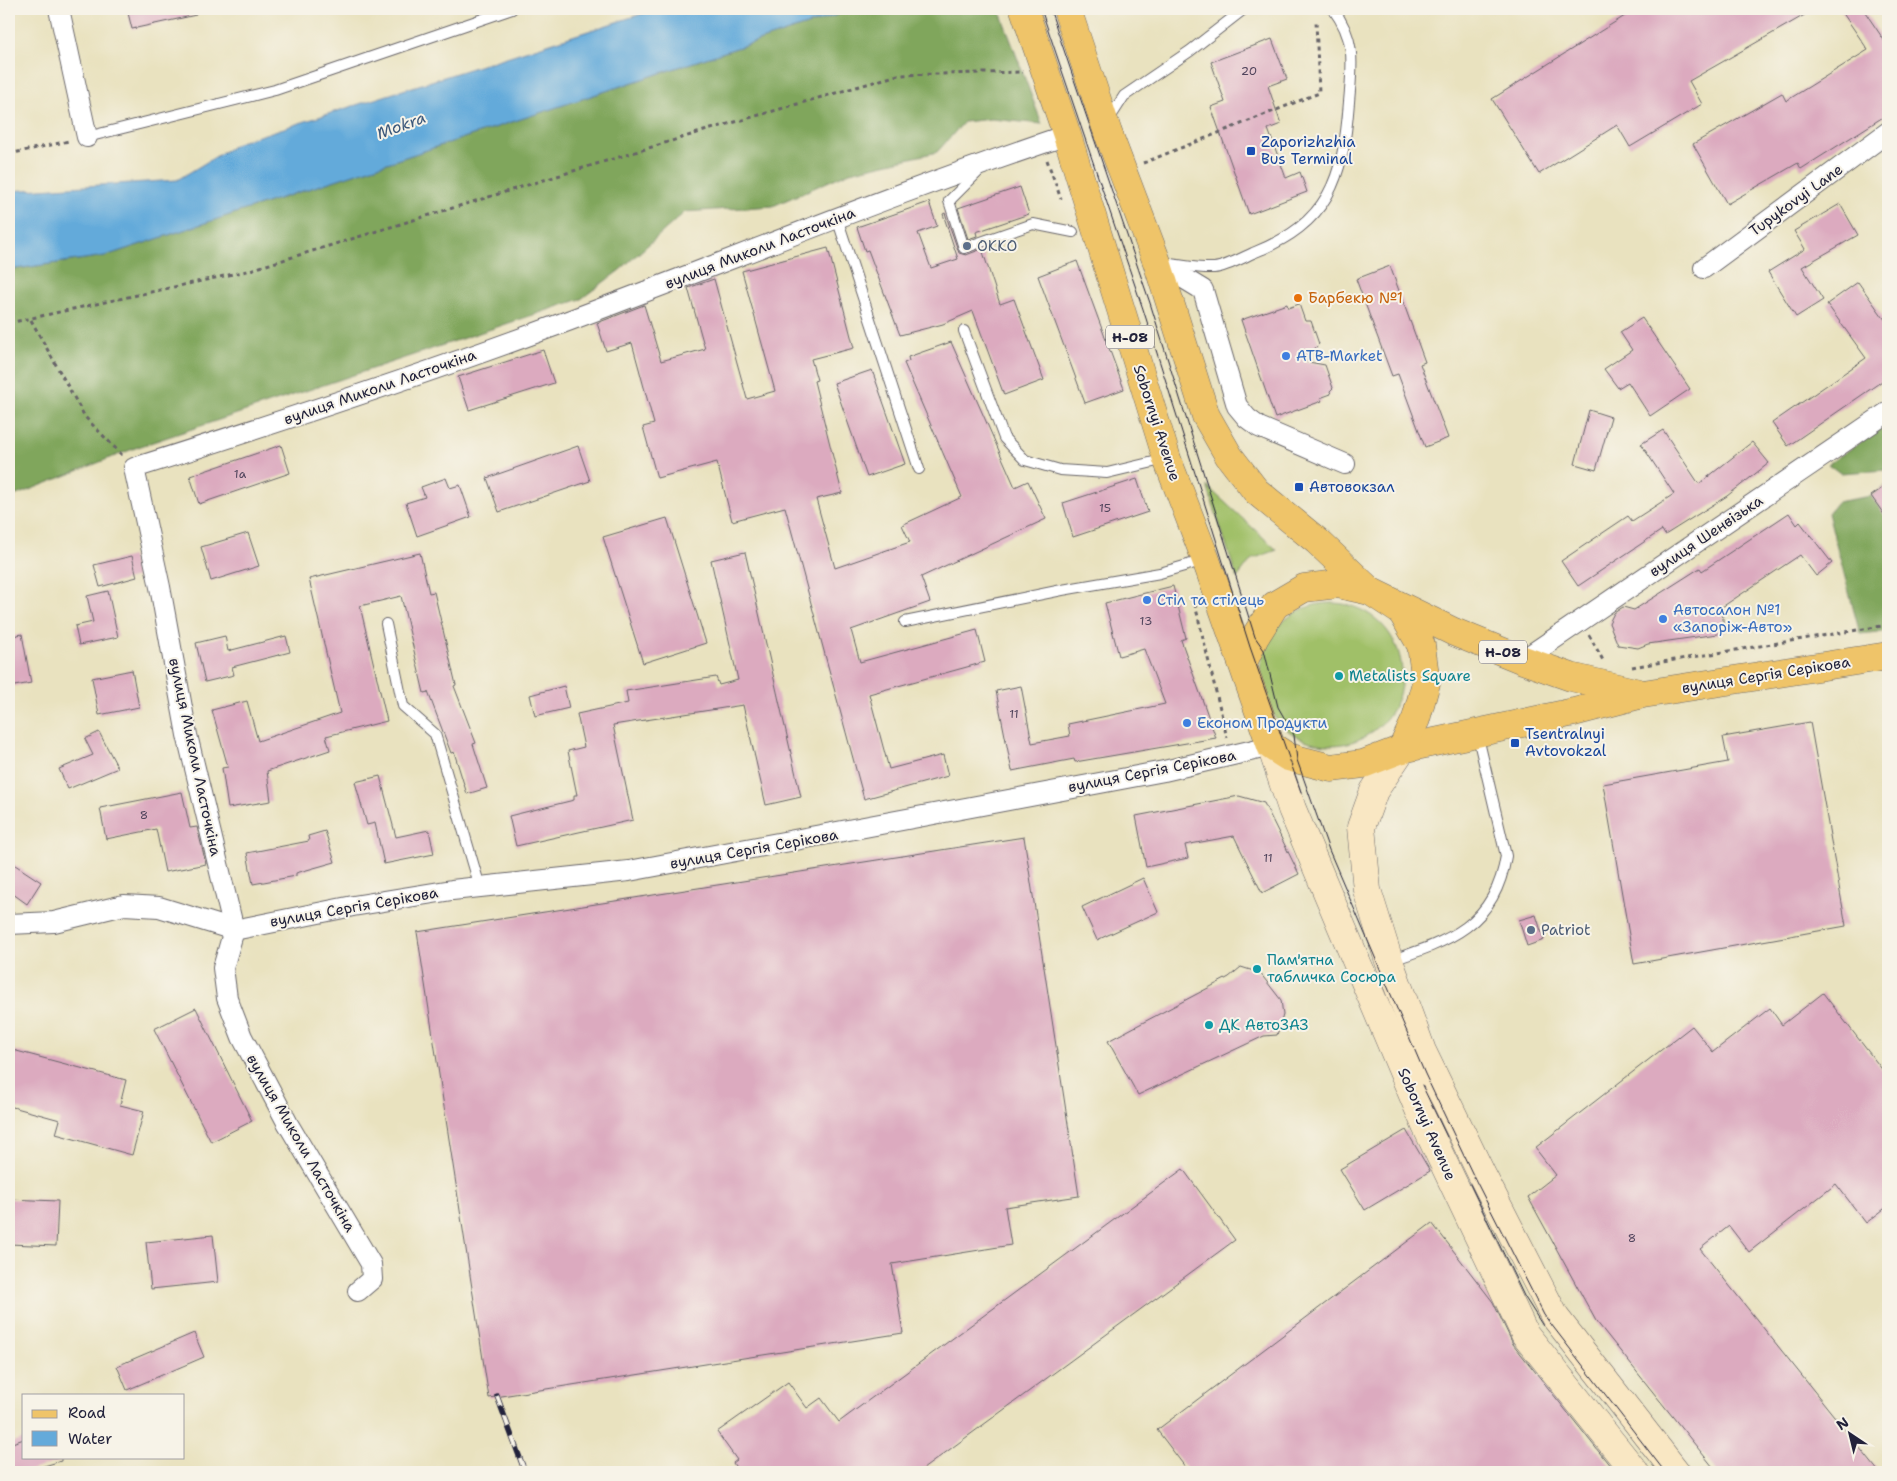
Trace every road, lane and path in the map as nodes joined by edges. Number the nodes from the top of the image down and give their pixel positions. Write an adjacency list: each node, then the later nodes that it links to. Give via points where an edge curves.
1 (60, 9): 12 (street)
2 (512, 9): 12 (lane, via 275,90)
3 (1024, 9): 8 (main road, Sobornyi Avenue / Н-08)
4 (1066, 9): 9 (main road, Н-08)
5 (1244, 9): 9 (lane, via 1124,96)
6 (1333, 9): 18 (lane, via 1344,24 1352,47 1352,72 1347,128 1336,175 1326,200 1293,234 1216,268)
7 (1316, 21): 15 (path, via 1319,94)
8 (1044, 71): 11 (main road, Sobornyi Avenue / Н-08); 20 (path, via 898,75 247,271)
9 (1105, 126): 18 (main road, Н-08)
10 (1888, 132): 19 (street, Tupykovyi Lane)
11 (1067, 135): 14 (street, вулиця Миколи Ласточкіна); 24 (main road, Sobornyi Avenue / Н-08)
12 (87, 137): 13 (path)
13 (9, 154)
14 (992, 160): 16 (street, вулиця Миколи Ласточкіна); 17 (lane, via 949,201 964,248 1033,224)
15 (1135, 166)
16 (837, 218): 26 (street, вулиця Миколи Ласточкіна, via 557,326 374,392); 27 (lane)
17 (1073, 232)
18 (1157, 262): 25 (street, via 1203,290 1237,406 1247,418 1258,426); 29 (main road, Н-08, via 1206,416 1229,456 1256,491 1317,541)
19 (1704, 268)
20 (31, 320): 21 (path); 26 (path, via 85,417)
21 (9, 324)
22 (964, 331): 24 (lane, via 1004,438 1025,460 1060,470 1107,473)
23 (1888, 412): 30 (street, вулиця Шенвізька)
24 (1167, 459): 28 (main road, Sobornyi Avenue / Н-08)
25 (1345, 464)
26 (134, 468): 45 (street, вулиця Миколи Ласточкіна, via 187,735)
27 (919, 469)
28 (1206, 560): 31 (lane, via 1160,573); 36 (main road, Sobornyi Avenue / Н-08)
29 (1370, 591): 35 (main road, вулиця Сергія Серікова / Н-08, via 1454,632); 36 (main road, via 1338,584 1304,588 1275,605); 42 (main road, via 1402,612 1421,645 1426,683 1416,719)
30 (1581, 620): 35 (street, вулиця Шенвізька); 37 (path)
31 (905, 622)
32 (386, 624): 43 (lane, via 403,706 435,734)
33 (1888, 625): 38 (path)
34 (1888, 656): 39 (main road, вулиця Сергія Серікова / Н-08)
35 (1523, 660): 39 (main road, вулиця Сергія Серікова / Н-08, via 1571,677)
36 (1243, 663): 41 (main road, Н-08)
37 (1605, 663)
38 (1629, 668)
39 (1644, 694): 40 (main road, вулиця Сергія Серікова / Н-08)
40 (1477, 732): 42 (main road, вулиця Сергія Серікова / Н-08); 46 (lane, via 1506,856 1495,895 1486,910 1463,931)
41 (1271, 746): 42 (main road, Н-08, via 1297,760 1331,768 1363,764); 43 (street, вулиця Сергія Серікова, via 1164,771 629,871); 48 (main road, Sobornyi Avenue, via 1292,809 1426,1126 1525,1334)
42 (1402, 749): 46 (main road, Sobornyi Avenue, via 1374,791 1361,827 1367,890)
43 (480, 887): 45 (street, вулиця Сергія Серікова, via 353,906)
44 (9, 924): 45 (street, via 54,922 124,905 159,907)
45 (234, 930): 47 (street, вулиця Миколи Ласточкіна, via 223,968 226,998 242,1037 288,1124 371,1264 372,1280)
46 (1389, 961): 49 (main road, Sobornyi Avenue, via 1422,1051 1555,1318)
47 (358, 1291)
48 (1635, 1472)
49 (1676, 1472)

